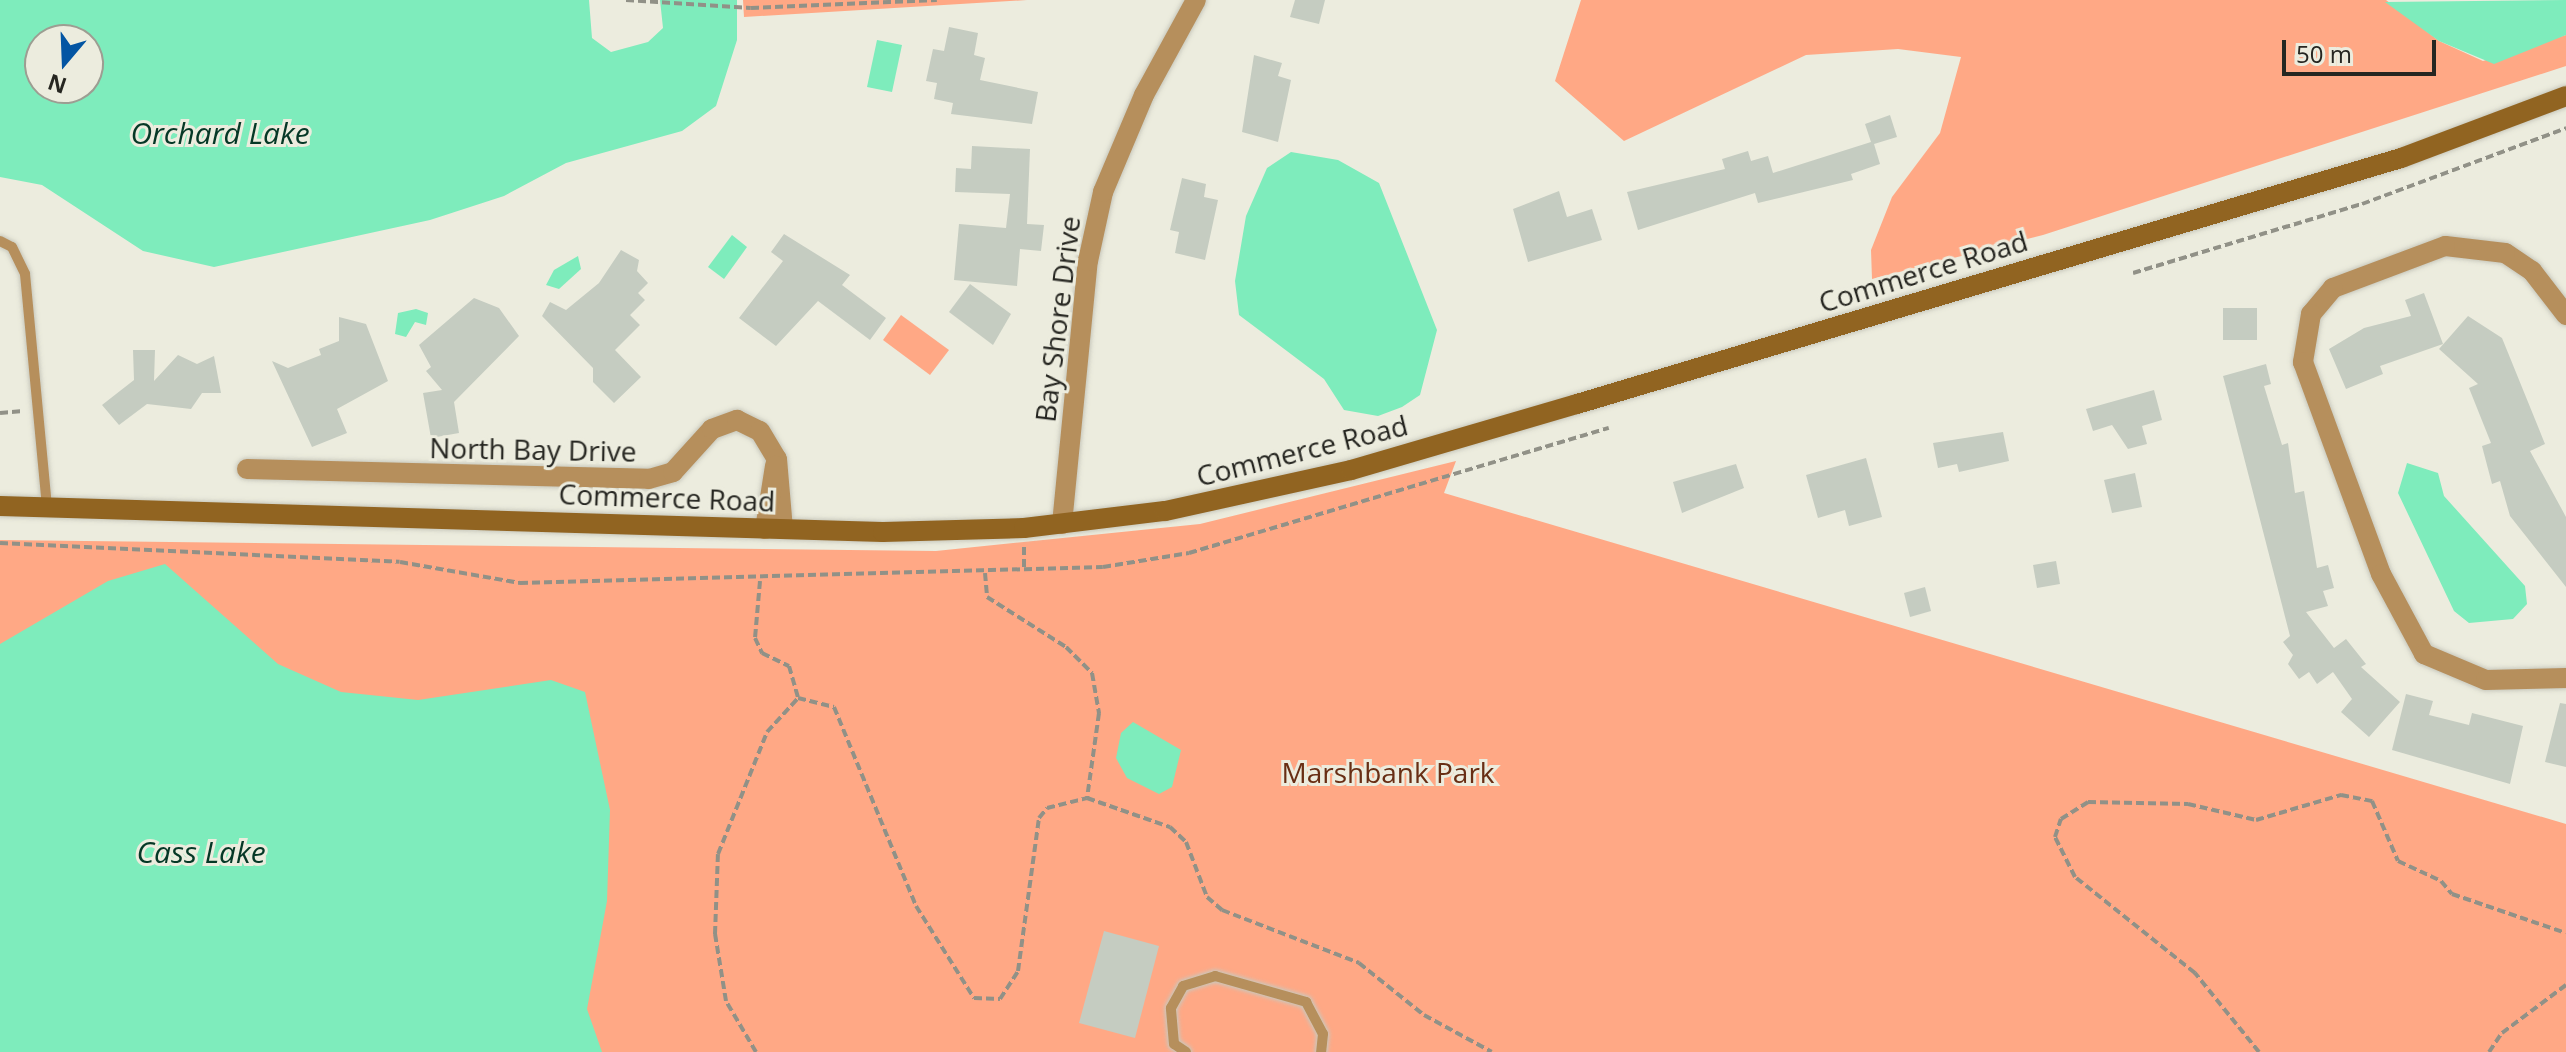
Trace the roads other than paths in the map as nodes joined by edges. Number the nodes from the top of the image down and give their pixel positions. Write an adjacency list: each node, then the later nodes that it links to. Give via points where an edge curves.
1 (1196, 0): 8 (street, Bay Shore Drive, via 1144,95 1103,192 1088,261)
2 (2566, 96): 8 (main road, Commerce Road, via 2386,163 1351,470 1201,504)
3 (0, 241): 6 (lane, via 25,274 33,409)
4 (2566, 315): 10 (street, via 2532,271 2505,253 2445,246 2398,257 2333,288 2311,314 2303,362 2381,574 2424,654 2486,680)
5 (247, 469): 9 (street, North Bay Drive, via 649,479 673,472 712,429 733,420 760,431 777,459)
6 (47, 505): 7 (main road, Commerce Road); 9 (main road, Commerce Road)
7 (0, 506)
8 (1062, 524): 9 (main road, Commerce Road)
9 (774, 529)
10 (2566, 678)
11 (1186, 1052): 12 (lane, via 1174,1044 1171,1008 1183,986 1215,976 1306,1002 1323,1034)
12 (1321, 1052)

